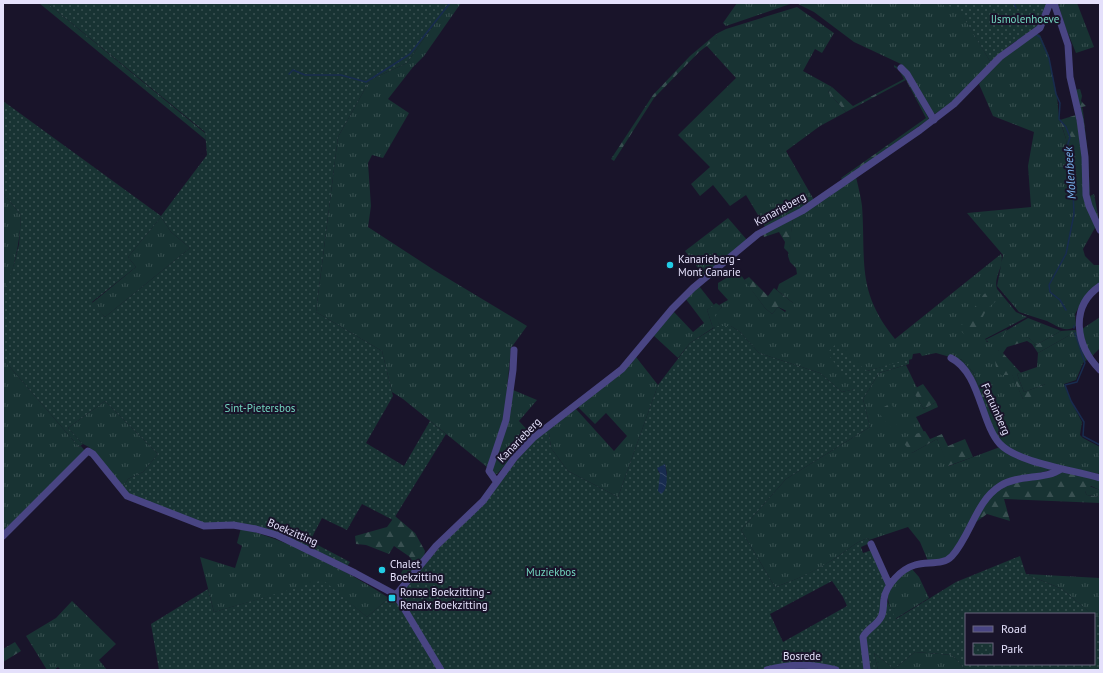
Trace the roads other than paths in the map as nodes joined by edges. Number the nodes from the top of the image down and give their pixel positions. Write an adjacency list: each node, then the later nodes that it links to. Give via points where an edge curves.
1 (1050, 3): 4 (street, Kanarieberg, via 1040,28 1002,55 960,99)
2 (1054, 3): 5 (street, via 1068,45 1070,77 1085,157 1088,201)
3 (901, 68): 4 (street)
4 (934, 120): 12 (street, Kanarieberg, via 802,211 753,238 681,299 622,369 533,438)
5 (1100, 230)
6 (1100, 286): 9 (street, via 1084,301 1079,316 1084,349)
7 (514, 350): 12 (street, via 506,420 489,471)
8 (951, 358): 10 (street, Fortuinberg, via 962,366 969,376 1000,444 1024,457)
9 (1100, 370)
10 (1061, 469): 11 (street, Fortuinberg); 15 (street, via 1047,474 1018,478 1000,486 987,499 966,537 951,557 944,562 913,565)
11 (1100, 478)
12 (496, 481): 16 (street, via 483,501 428,554)
13 (3, 536): 16 (street, Boekzitting, via 88,451 127,496 204,526 233,525 277,535)
14 (871, 544): 15 (street)
15 (889, 584): 20 (street, via 882,616 863,637)
16 (396, 595): 17 (street)
17 (441, 670)
18 (767, 670): 19 (street, Bosrede, via 794,666 822,666)
19 (836, 670)
20 (867, 670)

